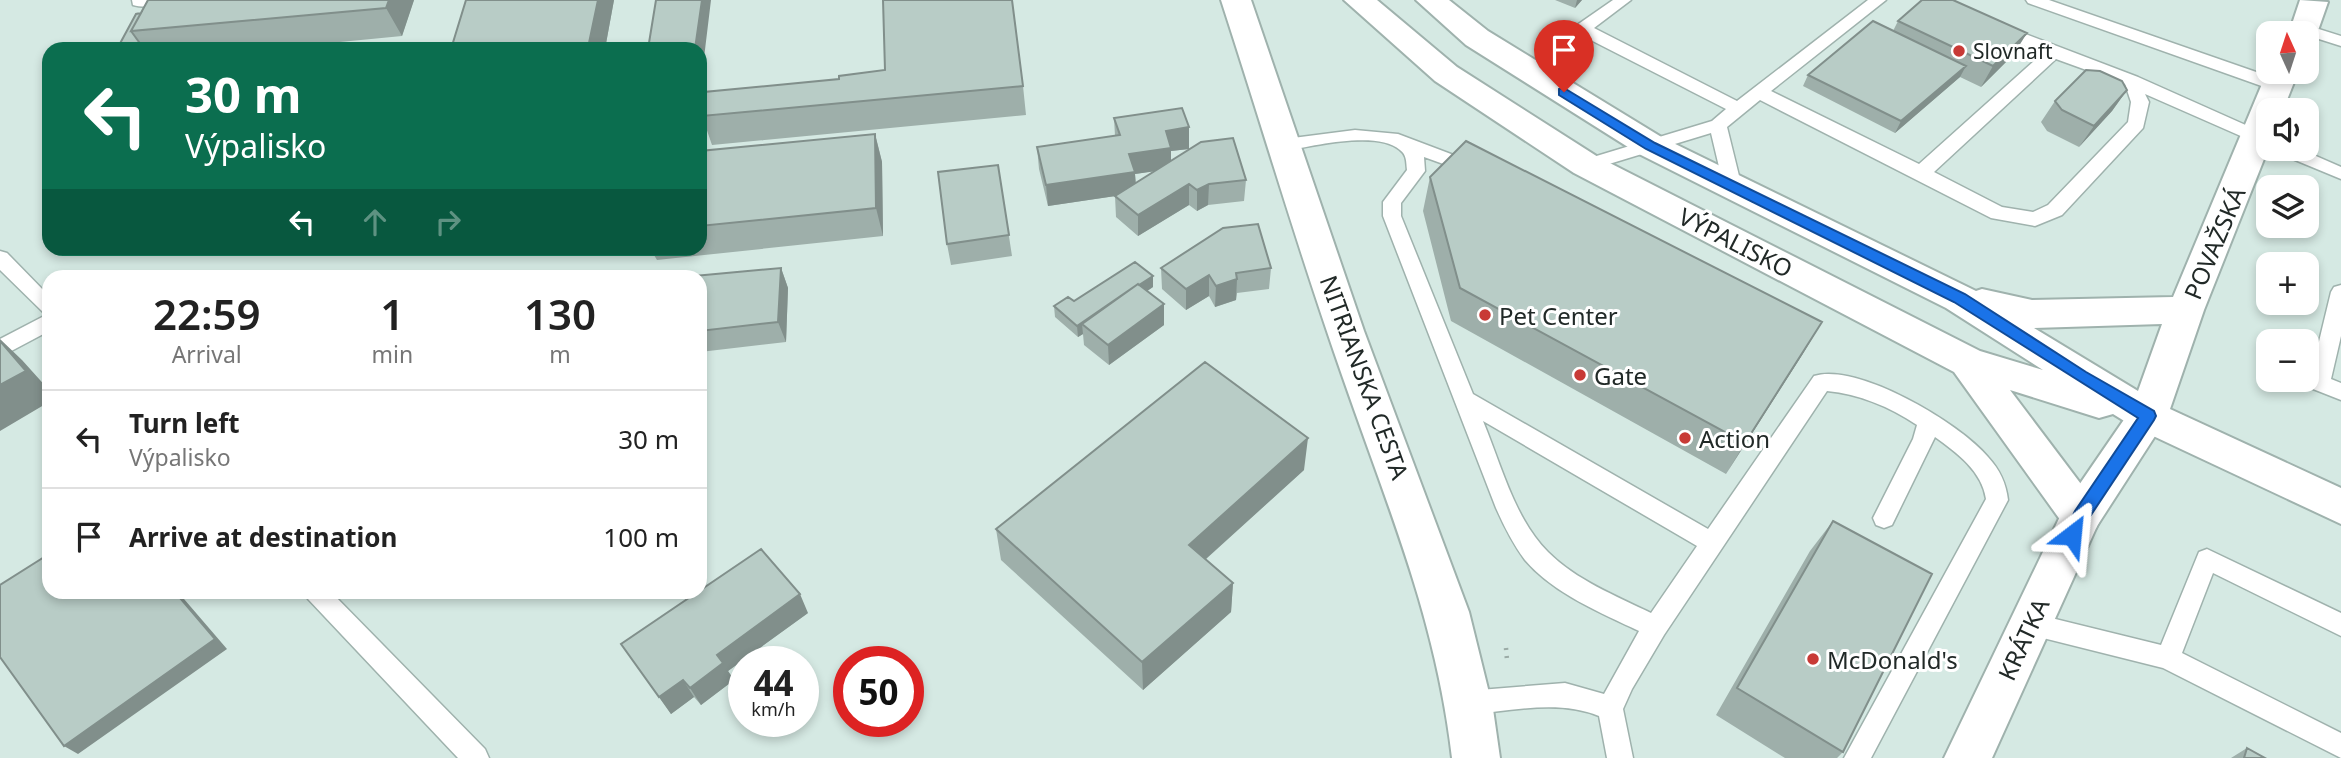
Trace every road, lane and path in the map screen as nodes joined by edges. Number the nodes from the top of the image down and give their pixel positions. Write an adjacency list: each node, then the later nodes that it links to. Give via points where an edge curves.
1 (160, 0): 8 (lane)
2 (1236, 0): 20 (main road, NITRIANSKA CESTA)
3 (1359, 0): 24 (main road, VÝPALISKO, via 1446,74)
4 (1431, 0): 21 (main road, VÝPALISKO, via 1477,38)
5 (1623, 0): 16 (lane, via 1583,29)
6 (1878, 0): 15 (lane)
7 (2034, 0): 13 (lane)
8 (139, 2)
9 (1977, 21): 12 (lane)
10 (2319, 28): 11 (lane)
11 (2341, 41)
12 (2054, 51): 14 (lane); 25 (lane)
13 (2256, 70)
14 (2132, 81): 18 (lane); 25 (lane, via 2140,102 2137,124 2055,210 2035,219 1998,213)
15 (1759, 92): 16 (lane); 25 (lane)
16 (1739, 109): 17 (lane)
17 (1718, 125): 21 (lane); 28 (lane)
18 (2256, 137)
19 (1404, 143): 20 (lane, via 1372,134); 26 (lane); 38 (lane, via 1414,155 1416,171 1392,202 1392,216)
20 (1285, 145): 50 (main road, NITRIANSKA CESTA, via 1362,377 1418,525 1451,630)
21 (1651, 146): 24 (lane); 28 (main road, VÝPALISKO)
22 (2261, 161): 33 (main road, POVAŽSKÁ)
23 (2311, 161): 27 (lane, via 2339,173 2325,171)
24 (1586, 165): 36 (main road, VÝPALISKO)
25 (1921, 173)
26 (1493, 179)
27 (2341, 187)
28 (1733, 188): 31 (main road, VÝPALISKO)
29 (0, 258): 32 (lane)
30 (2341, 292): 37 (lane, via 2320,383)
31 (1959, 298): 33 (main road, via 2032,314); 39 (main road, VÝPALISKO)
32 (42, 302)
33 (2186, 310): 39 (main road, POVAŽSKÁ)
34 (42, 326): 35 (lane)
35 (0, 349)
36 (1967, 362): 39 (main road, VÝPALISKO); 42 (main road)
37 (2341, 392)
38 (1464, 399): 44 (lane); 48 (lane, via 1522,538 1545,565 1591,595)
39 (2148, 416): 41 (main road, VÝPALISKO); 42 (main road, KRÁTKA)
40 (1929, 421): 43 (lane); 44 (lane, via 1873,392 1837,381 1821,382); 56 (lane, via 1986,468 1997,500)
41 (2341, 507)
42 (2081, 516): 46 (main road, KRÁTKA)
43 (1884, 519)
44 (1712, 543): 48 (lane)
45 (323, 599): 53 (lane)
46 (2031, 624): 49 (lane); 57 (main road, KRÁTKA)
47 (2341, 625): 49 (lane, via 2207,559)
48 (1655, 627): 51 (lane)
49 (2168, 658): 52 (lane)
50 (1467, 703): 51 (lane, via 1565,695); 54 (main road, NITRIANSKA CESTA)
51 (1610, 709): 55 (lane)
52 (2341, 746)
53 (476, 758)
54 (1476, 758)
55 (1620, 758)
56 (1857, 758)
57 (1968, 758)

